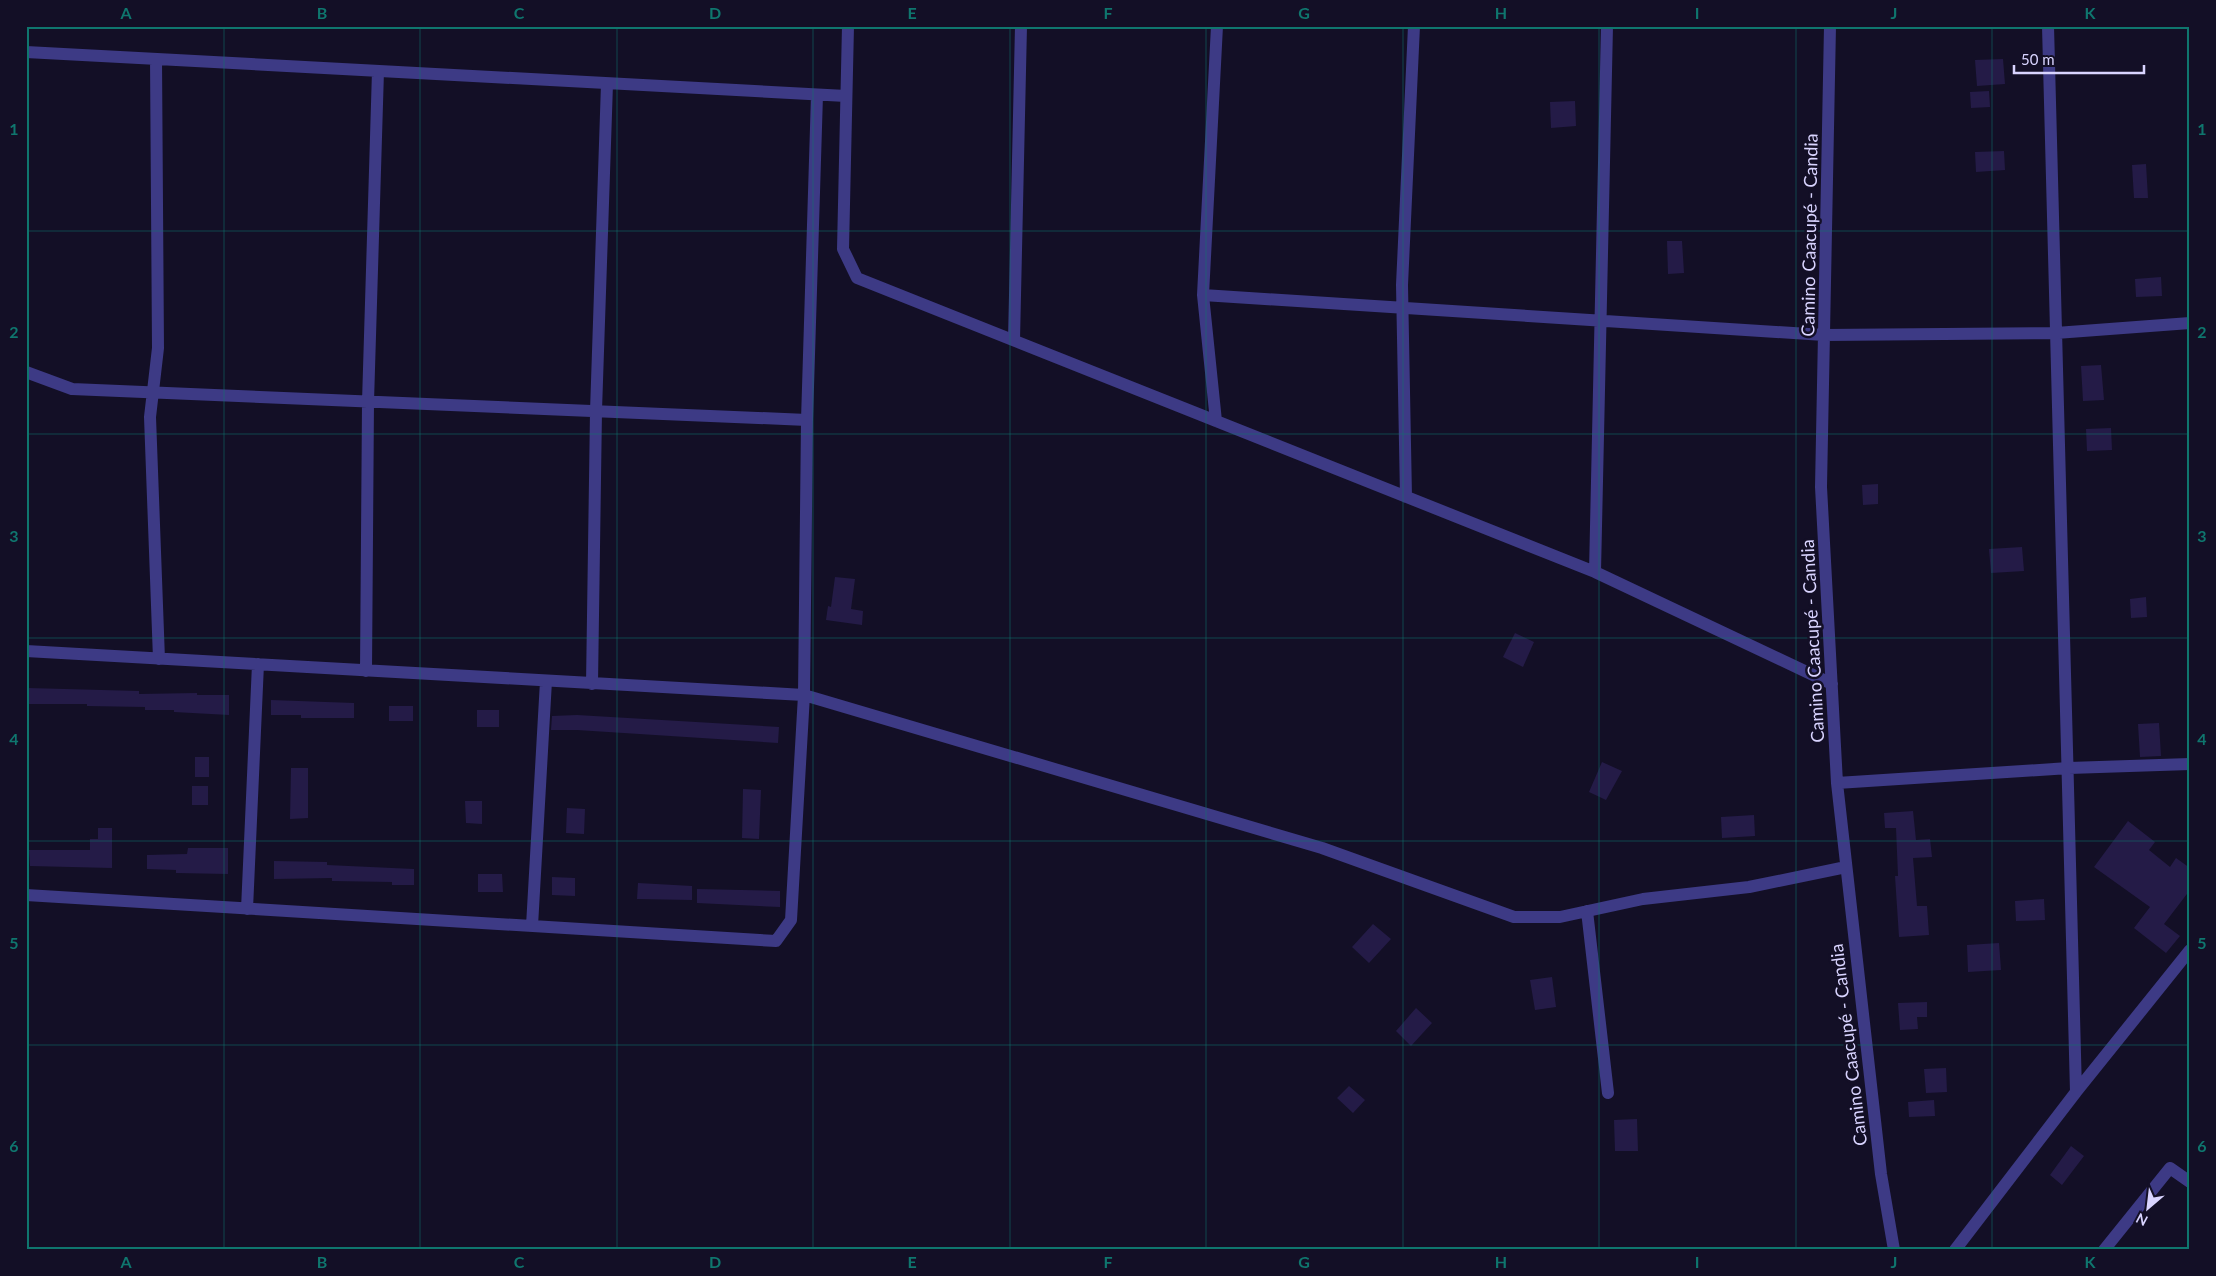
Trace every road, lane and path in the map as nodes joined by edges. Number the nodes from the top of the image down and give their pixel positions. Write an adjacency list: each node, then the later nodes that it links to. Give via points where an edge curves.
1 (848, 26): 13 (street)
2 (1020, 26): 20 (street)
3 (1218, 26): 14 (street)
4 (1414, 26): 15 (street)
5 (1607, 26): 16 (street)
6 (1830, 26): 19 (street, Camino Caacupé - Candia)
7 (2048, 26): 18 (street)
8 (26, 52): 9 (street)
9 (156, 59): 10 (street); 22 (street, via 158,348)
10 (378, 71): 11 (street); 23 (street)
11 (607, 84): 12 (street); 24 (street)
12 (817, 95): 13 (street); 25 (street)
13 (846, 96): 20 (street, via 843,249 857,278)
14 (1203, 296): 15 (street); 26 (street)
15 (1402, 308): 16 (street); 27 (street)
16 (1600, 321): 19 (street); 28 (street)
17 (2190, 324): 18 (street)
18 (2056, 333): 19 (street); 38 (street)
19 (1824, 335): 35 (street, Camino Caacupé - Candia, via 1822,487)
20 (1014, 340): 26 (street)
21 (26, 372): 22 (street, via 72,389)
22 (152, 392): 23 (street); 30 (street, via 150,417)
23 (368, 402): 24 (street); 32 (street)
24 (596, 412): 25 (street); 34 (street)
25 (807, 420): 36 (street)
26 (1216, 421): 27 (street)
27 (1406, 497): 28 (street)
28 (1595, 572): 35 (street)
29 (26, 651): 30 (street)
30 (159, 659): 31 (street)
31 (258, 664): 32 (street); 42 (street)
32 (366, 670): 33 (street)
33 (546, 681): 34 (street); 44 (street)
34 (592, 684): 36 (street)
35 (1832, 684): 39 (street, Camino Caacupé - Candia)
36 (804, 695): 43 (street, via 1322,848 1514,917 1560,917); 44 (street, via 791,920 776,941)
37 (2190, 764): 38 (street)
38 (2068, 768): 39 (street); 46 (street)
39 (1837, 783): 40 (street, Camino Caacupé - Candia)
40 (1846, 867): 43 (street, via 1749,887 1642,899); 49 (street, Camino Caacupé - Candia, via 1881,1174)
41 (26, 895): 42 (street)
42 (247, 909): 44 (street)
43 (1586, 912): 47 (street)
44 (532, 926)
45 (2190, 950): 46 (street)
46 (2076, 1092): 50 (street)
47 (1608, 1094)
48 (2190, 1182): 51 (street, via 2170,1168)
49 (1894, 1250)
50 (1956, 1250)
51 (2104, 1250)

